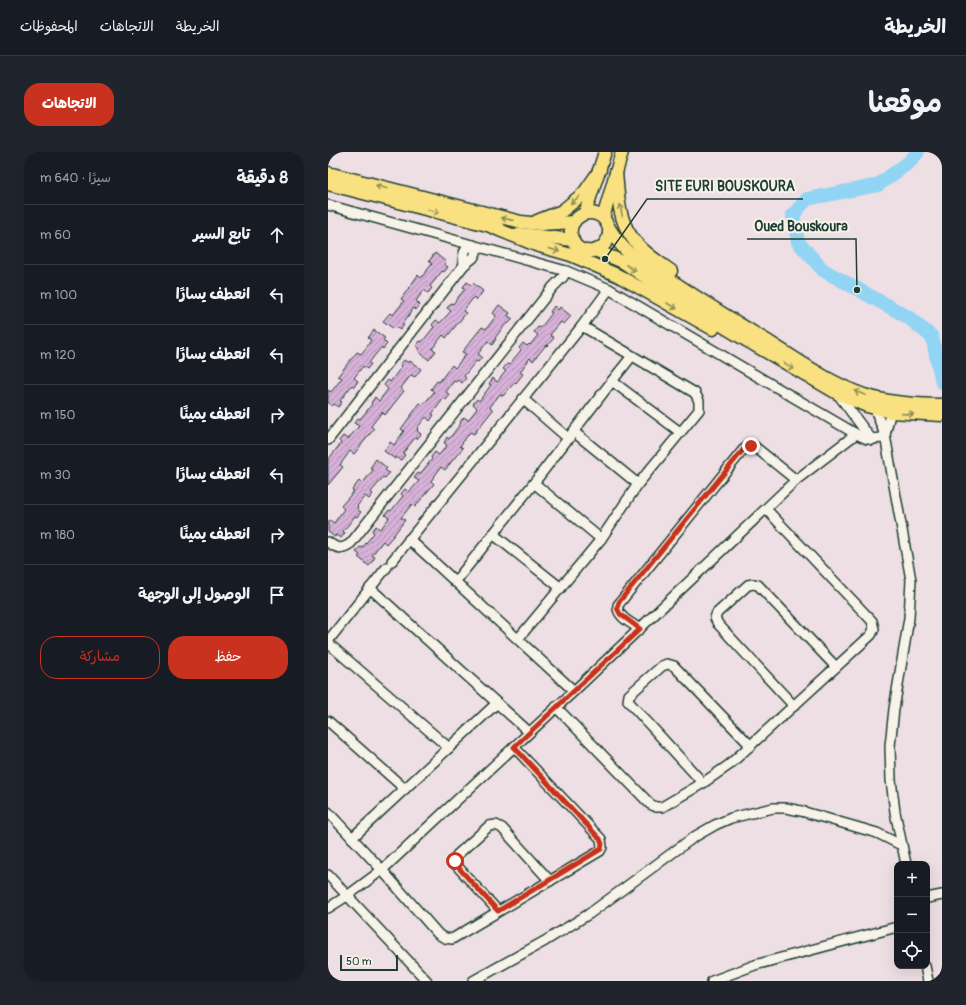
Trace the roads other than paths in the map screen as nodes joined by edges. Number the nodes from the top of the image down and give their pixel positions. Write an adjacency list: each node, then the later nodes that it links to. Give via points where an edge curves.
1 (604, 152): 3 (main road)
2 (622, 152): 4 (main road)
3 (600, 170): 8 (main road); 11 (main road, one-way to 11, via 584,193 562,211)
4 (616, 172): 9 (main road); 22 (main road, one-way to 4, via 732,312 682,280 637,244 623,219)
5 (328, 173): 11 (main road, one-way to 5)
6 (328, 184): 12 (main road, one-way to 12)
7 (328, 205): 15 (street)
8 (585, 214): 9 (main road, via 594,213); 10 (main road)
9 (603, 218): 13 (main road)
10 (574, 222): 11 (main road); 14 (main road, via 571,231)
11 (531, 224)
12 (492, 227): 14 (main road, via 521,234); 23 (main road, one-way to 23, via 571,255 617,275 717,332 752,349)
13 (609, 229): 16 (main road, via 607,241); 22 (main road, via 628,252)
14 (573, 240): 16 (main road, via 583,250)
15 (473, 245): 17 (street); 37 (street, via 476,252 473,258 464,265)
16 (597, 251): 23 (main road, one-way to 23, via 622,262)
17 (554, 267): 18 (street); 19 (street)
18 (566, 271): 19 (street, via 564,277); 20 (street)
19 (553, 287): 46 (street, via 351,543 346,548 339,549)
20 (609, 289): 21 (street); 34 (street)
21 (582, 326): 24 (street); 27 (street)
22 (748, 329): 28 (main road, one-way to 22, via 822,375)
23 (766, 352): 26 (main road, one-way to 26)
24 (632, 356): 25 (street); 33 (street, via 695,393 699,410)
25 (612, 381): 33 (street); 35 (street)
26 (837, 394): 28 (main road); 38 (street)
27 (523, 399): 35 (street); 44 (street)
28 (876, 404): 30 (main road); 36 (street)
29 (942, 405): 31 (main road)
30 (892, 407): 31 (main road); 36 (street)
31 (927, 410): 32 (main road)
32 (942, 415)
33 (680, 432): 41 (street)
34 (856, 434): 38 (street); 39 (street)
35 (572, 436): 40 (street); 41 (street)
36 (885, 437): 38 (street); 67 (street, via 911,580 909,618 890,746)
37 (328, 440)
38 (872, 440)
39 (796, 480): 42 (street); 50 (street, via 755,448 748,446 743,450 618,605 620,614)
40 (534, 483): 43 (street); 45 (street)
41 (638, 484): 45 (street)
42 (766, 509): 50 (street); 53 (street, via 873,624 871,635)
43 (493, 534): 47 (street); 49 (street)
44 (409, 539): 47 (street); 48 (street)
45 (601, 539): 49 (street)
46 (328, 542)
47 (455, 582): 51 (street)
48 (370, 588): 52 (street); 55 (street)
49 (561, 588): 51 (street)
50 (640, 629): 54 (street)
51 (518, 639): 54 (street)
52 (328, 642): 62 (street)
53 (836, 667): 56 (street); 56 (street, via 758,585 746,587 717,613 715,618 718,624)
54 (574, 691): 57 (street)
55 (497, 703): 59 (street); 62 (street)
56 (794, 706): 60 (street)
57 (556, 707): 59 (street); 63 (street, via 653,806 662,807)
58 (328, 721): 64 (street)
59 (530, 732): 61 (street)
60 (751, 746): 63 (street); 63 (street, via 674,666 662,666 629,695 628,701)
61 (514, 747): 69 (street); 71 (street, via 602,842 600,851)
62 (449, 748): 64 (street)
63 (703, 783)
64 (404, 789): 66 (street)
65 (328, 812): 66 (street)
66 (352, 838): 69 (street)
67 (901, 845): 68 (street); 78 (street, via 877,833 786,808 774,808 731,818 694,837 589,914)
68 (905, 861)
69 (382, 870): 72 (street); 74 (street, via 438,934 445,938 452,939)
70 (328, 875): 72 (street)
71 (550, 881): 74 (street); 74 (street, via 502,828 496,825 489,826 457,855 455,861)
72 (347, 896): 73 (street); 77 (street)
73 (328, 908)
74 (498, 911)
75 (894, 928): 79 (street, via 755,965)
76 (925, 969): 80 (street)
77 (427, 981)
78 (473, 981)
79 (712, 981)
80 (927, 981)

